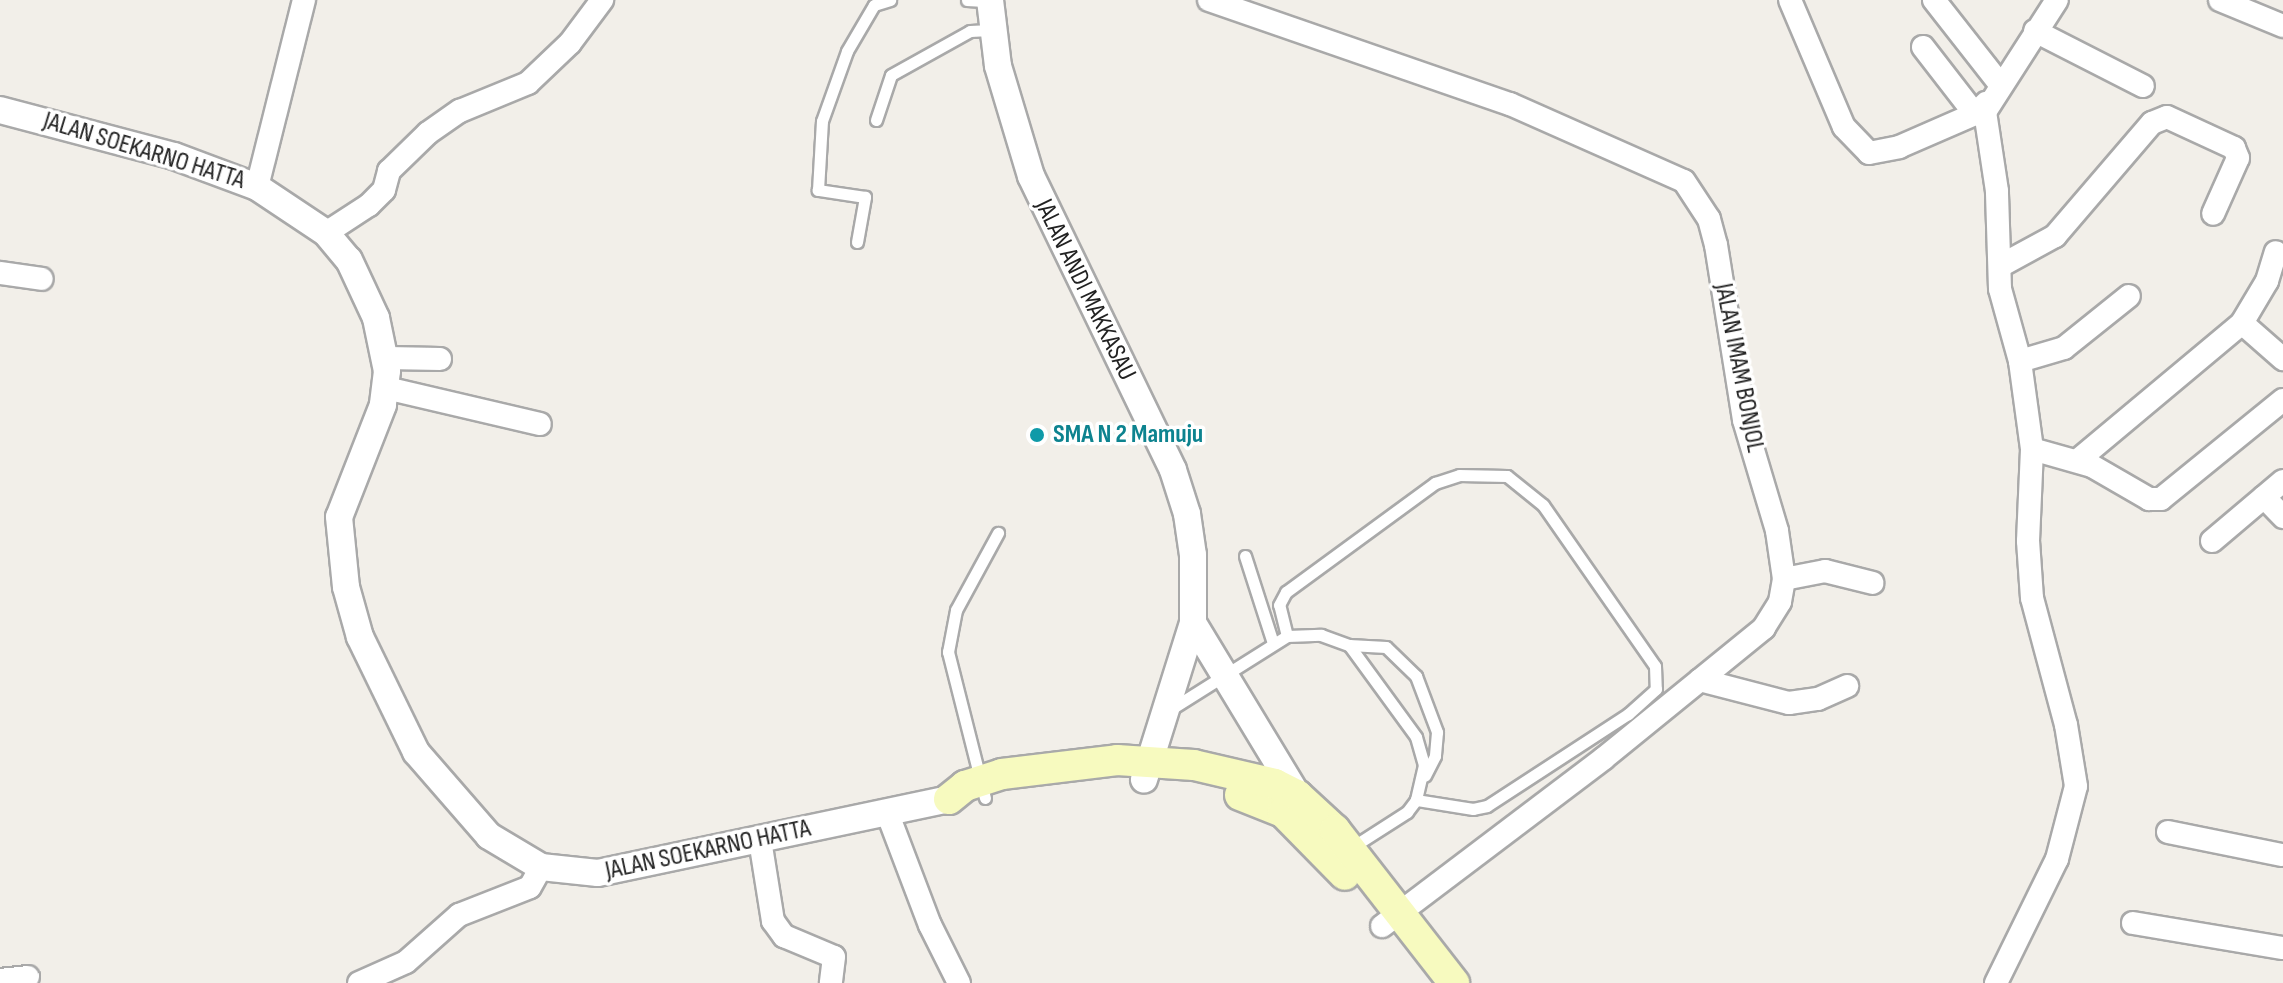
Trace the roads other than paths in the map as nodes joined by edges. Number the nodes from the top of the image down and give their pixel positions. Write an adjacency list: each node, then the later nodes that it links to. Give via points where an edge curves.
1 (304, 0): 20 (street)
2 (602, 0): 22 (street, via 570,43 528,83 460,111 428,133 389,171 384,190 369,205)
3 (890, 0): 23 (lane, via 874,5 847,51 822,121 818,190 865,197)
4 (967, 0): 5 (lane)
5 (990, 0): 12 (street, JALAN ANDI MAKKASAU)
6 (1209, 0): 45 (street, JALAN IMAM BONJOL, via 1510,104 1684,181 1709,219 1716,245 1741,408 1777,531)
7 (1790, 0): 17 (street, via 1844,127 1869,153 1887,152)
8 (1934, 0): 15 (street)
9 (2057, 0): 13 (street)
10 (2234, 2): 11 (street)
11 (2283, 26)
12 (990, 30): 19 (lane, via 970,31 891,75); 47 (street, JALAN ANDI MAKKASAU, via 1031,176 1173,470 1193,555)
13 (2035, 31): 15 (street); 16 (street)
14 (1923, 47): 17 (street)
15 (1999, 83): 17 (street)
16 (2143, 86)
17 (1981, 108): 25 (street)
18 (0, 110): 20 (street, JALAN SOEKARNO HATTA, via 174,156)
19 (876, 120)
20 (257, 187): 22 (street, JALAN SOEKARNO HATTA)
21 (2213, 214): 25 (street, via 2238,158 2234,148 2167,117 2152,123 2055,236)
22 (326, 233): 30 (street, JALAN SOEKARNO HATTA, via 365,289)
23 (857, 242)
24 (2276, 252): 29 (street, via 2267,281)
25 (2000, 266): 33 (street, via 2003,306)
26 (0, 273): 27 (street)
27 (42, 279)
28 (2129, 296): 33 (street, via 2064,348)
29 (2242, 323): 32 (street); 38 (street)
30 (387, 358): 31 (street); 34 (street, JALAN SOEKARNO HATTA)
31 (440, 359)
32 (2283, 359)
33 (2020, 361): 37 (street)
34 (386, 388): 36 (street); 66 (street, JALAN SOEKARNO HATTA, via 350,479 337,531 360,637 416,752 442,787 489,836)
35 (2283, 400): 38 (street, via 2161,499 2149,499)
36 (540, 424)
37 (2032, 449): 38 (street); 77 (street, via 2032,598 2066,725 2076,786 2057,859)
38 (2077, 461)
39 (2283, 481): 40 (street)
40 (2264, 497): 41 (street); 43 (street)
41 (2283, 517)
42 (998, 533): 57 (lane, via 949,633 949,668)
43 (2212, 541)
44 (1245, 556): 49 (lane)
45 (1784, 579): 46 (street, via 1825,571); 52 (street, JALAN IMAM BONJOL, via 1773,617)
46 (1873, 583)
47 (1193, 623): 51 (street); 54 (street)
48 (1287, 636): 49 (lane); 50 (lane, via 1321,635); 60 (lane, via 1279,605 1286,592 1435,483 1459,475 1507,476 1543,505 1655,666 1656,689 1628,714 1487,806 1473,809)
49 (1273, 643): 51 (lane)
50 (1349, 645): 56 (lane, via 1416,737); 56 (lane, via 1386,647 1403,659 1428,696 1437,744)
51 (1224, 675): 54 (lane); 58 (street)
52 (1700, 680): 53 (street, via 1789,703 1818,699); 67 (street, JALAN IMAM BONJOL)
53 (1847, 686)
54 (1164, 713): 55 (street)
55 (1148, 770): 57 (main road, JALAN SOEKARNO HATTA, via 1062,765); 58 (main road, JALAN SOEKARNO HATTA, via 1255,779); 67 (main road, JALAN SOEKARNO HATTA, via 1283,812)
56 (1423, 778): 60 (lane)
57 (983, 789): 59 (main road, JALAN SOEKARNO HATTA)
58 (1297, 795): 64 (main road, JALAN SOEKARNO HATTA)
59 (949, 799): 61 (street, JALAN SOEKARNO HATTA)
60 (1416, 800): 64 (lane)
61 (887, 812): 63 (street, JALAN SOEKARNO HATTA); 74 (street, via 930,925)
62 (2168, 832): 65 (street)
63 (760, 840): 66 (street, JALAN SOEKARNO HATTA, via 634,869 572,873); 73 (street, via 773,921 784,936 834,957)
64 (1350, 849): 67 (main road, JALAN SOEKARNO HATTA)
65 (2283, 854)
66 (541, 867): 72 (street, via 530,887 459,915 406,962)
67 (1390, 920): 75 (main road, JALAN SOEKARNO HATTA); 76 (main road, JALAN SOEKARNO HATTA)
68 (2133, 923): 69 (street)
69 (2283, 948)
70 (28, 977): 71 (street)
71 (0, 980)
72 (359, 983)
73 (831, 983)
74 (959, 983)
75 (1429, 983)
76 (1454, 983)
77 (1996, 983)

